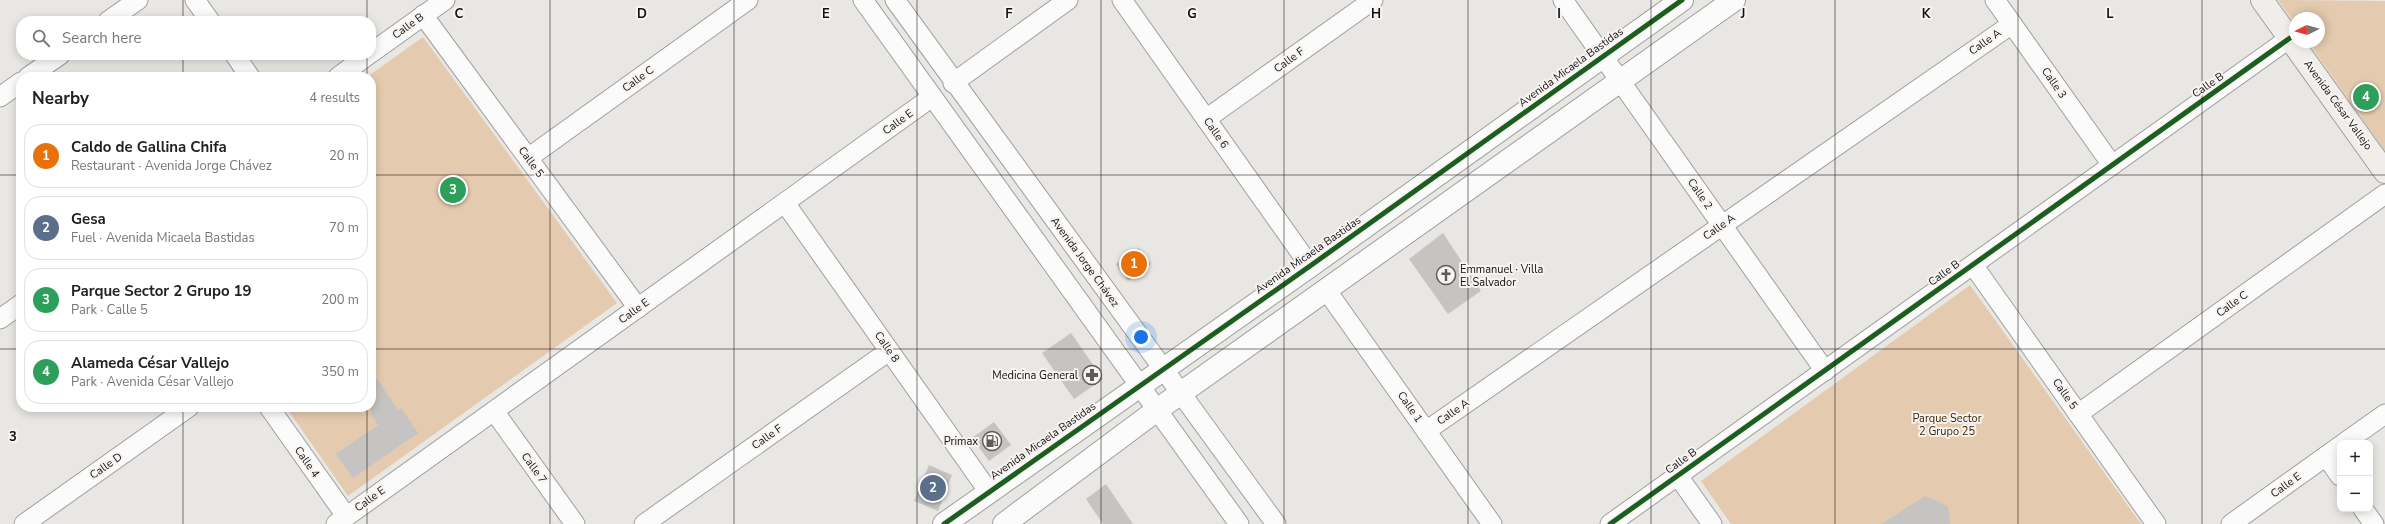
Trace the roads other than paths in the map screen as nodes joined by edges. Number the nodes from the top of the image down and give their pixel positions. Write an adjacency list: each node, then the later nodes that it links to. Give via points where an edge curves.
1 (138, 0): 15 (street)
2 (195, 0): 16 (street)
3 (445, 0): 17 (street, Calle B)
4 (748, 0): 36 (street, Calle C)
5 (862, 0): 34 (street)
6 (894, 0): 31 (street, Avenida Jorge Chávez)
7 (1068, 0): 31 (street)
8 (1122, 0): 35 (street, Calle 6)
9 (1373, 0): 35 (street, Calle F)
10 (1563, 0): 23 (street)
11 (1682, 0): 23 (street, Avenida Micaela Bastidas)
12 (1734, 0): 30 (street)
13 (1995, 0): 18 (street, Calle 3)
14 (2262, 0): 19 (main road, Avenida César Vallejo)
15 (115, 16)
16 (206, 16)
17 (423, 16): 22 (street, Calle B); 36 (street, Calle 5)
18 (2012, 24): 37 (street, Calle 3); 41 (street, Calle A)
19 (2289, 37)
20 (2289, 39): 37 (street, Calle B)
21 (2297, 48): 38 (main road, Avenida César Vallejo)
22 (376, 49)
23 (1603, 56): 30 (street, Calle 2); 43 (street, Avenida Micaela Bastidas)
24 (53, 60): 27 (street)
25 (238, 60): 28 (street)
26 (361, 60): 29 (street)
27 (35, 72)
28 (247, 72)
29 (345, 72)
30 (1620, 81): 41 (street, Calle 2); 44 (street)
31 (953, 83): 49 (street, Avenida Jorge Chávez)
32 (16, 86): 33 (street)
33 (0, 97)
34 (932, 97): 40 (street, Calle E); 51 (street)
35 (1206, 119): 43 (street, Calle 6)
36 (528, 158): 46 (street, Calle 5)
37 (2112, 165): 42 (street, Calle B)
38 (2385, 172)
39 (2385, 194): 57 (street, Calle C)
40 (785, 203): 46 (street, Calle E); 48 (street, Calle 8)
41 (1722, 225): 50 (street, Calle 2); 59 (street, Calle A)
42 (1973, 265): 50 (street, Calle B); 57 (street, Calle 5)
43 (1310, 266): 49 (street, Avenida Micaela Bastidas)
44 (1327, 291): 52 (street); 59 (street, Calle 1)
45 (16, 308): 47 (street)
46 (638, 308): 54 (street, Calle E)
47 (0, 319)
48 (889, 351): 64 (street, Calle 8); 70 (street, Calle F)
49 (1162, 369): 51 (street, Avenida Micaela Bastidas); 52 (street, Avenida Jorge Chávez)
50 (1825, 371): 63 (street, Calle B)
51 (1139, 385): 53 (street); 64 (street, Avenida Micaela Bastidas)
52 (1180, 395): 53 (street); 73 (street, Avenida Jorge Chávez)
53 (1157, 410): 67 (street); 72 (street)
54 (494, 411): 66 (street, Calle E); 69 (street, Calle 7)
55 (182, 412): 68 (street, Calle D)
56 (272, 412): 66 (street, Calle 4)
57 (2078, 414): 77 (street, Calle 5)
58 (2385, 414): 60 (street)
59 (1426, 431): 74 (street, Calle 1)
60 (2348, 440)
61 (2333, 451): 62 (street); 78 (street, Calle E)
62 (2337, 465)
63 (1678, 476): 75 (street, Calle B); 76 (street)
64 (989, 492): 71 (street, Avenida Micaela Bastidas)
65 (2365, 512): 79 (street)
66 (341, 520)
67 (1007, 523)
68 (24, 524)
69 (575, 524)
70 (644, 524)
71 (944, 524)
72 (1239, 524)
73 (1276, 524)
74 (1492, 524)
75 (1610, 524)
76 (1712, 524)
77 (2156, 524)
78 (2231, 524)
79 (2374, 524)

